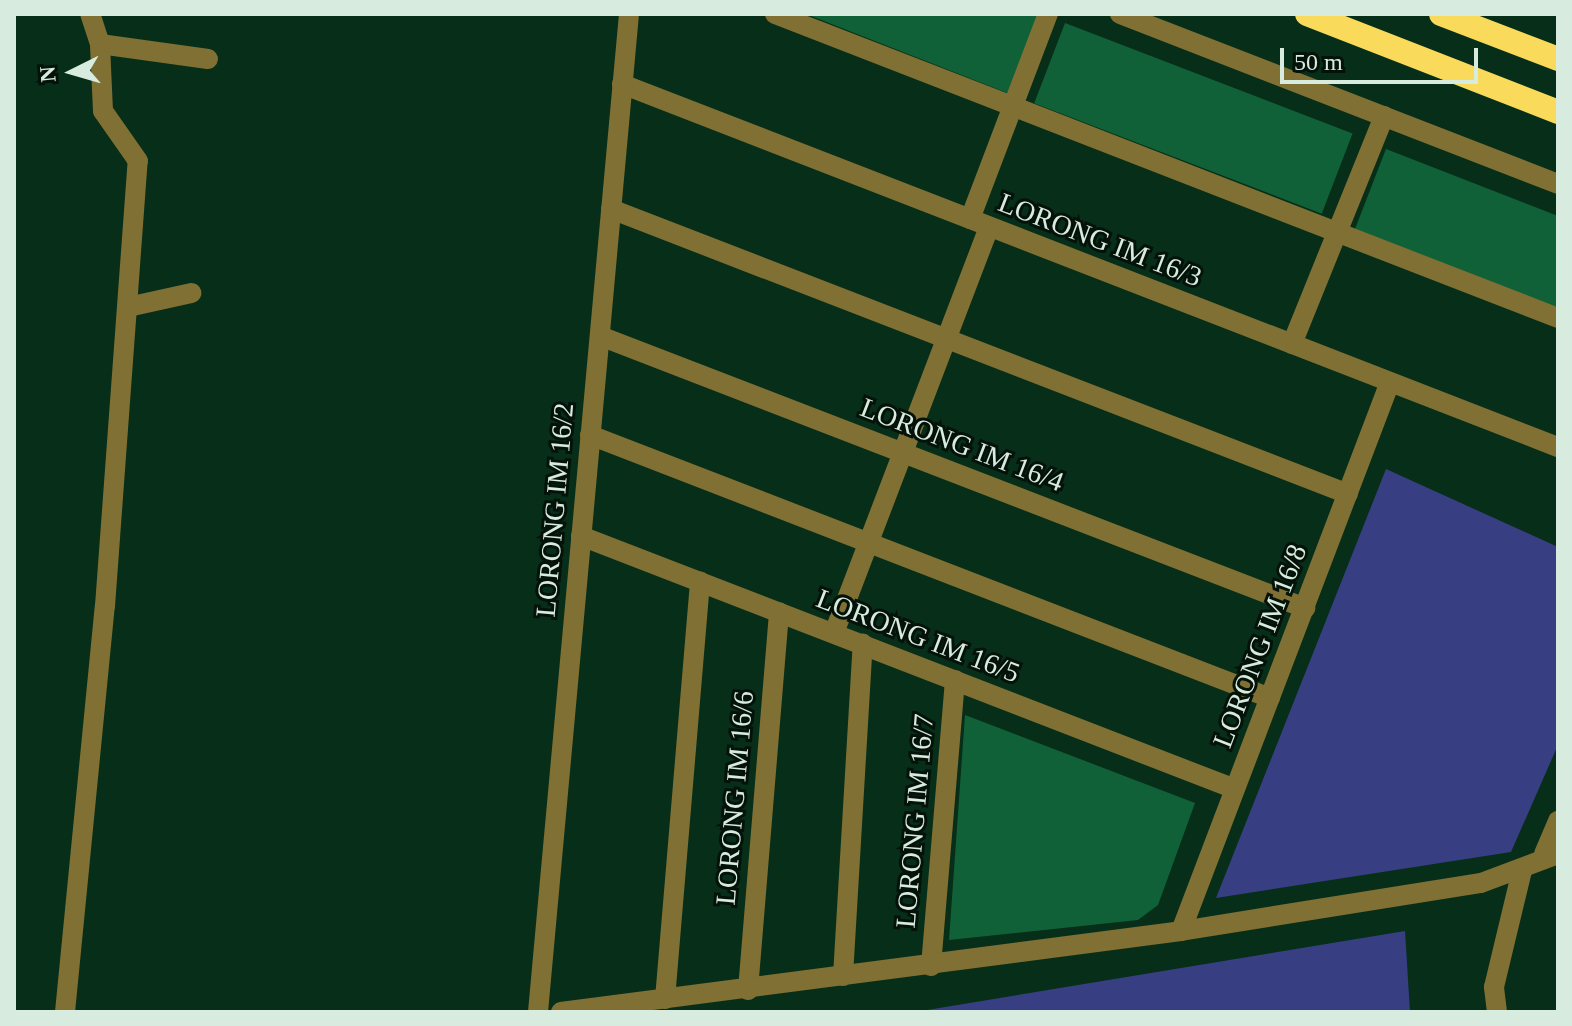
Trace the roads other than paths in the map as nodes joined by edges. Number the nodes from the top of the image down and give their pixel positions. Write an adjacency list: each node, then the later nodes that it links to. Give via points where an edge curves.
1 (90, 14): 8 (street)
2 (629, 14): 11 (street, LORONG IM 16/2)
3 (775, 14): 12 (street)
4 (1048, 14): 12 (street)
5 (1120, 14): 14 (street)
6 (1307, 14): 13 (highway)
7 (1441, 14): 10 (highway)
8 (100, 44): 9 (street); 20 (street, via 103,111 138,161)
9 (208, 59)
10 (1558, 59)
11 (622, 84): 16 (street, LORONG IM 16/2); 17 (street, LORONG IM 16/3)
12 (1013, 107): 17 (street); 18 (street)
13 (1558, 112)
14 (1384, 116): 15 (street); 18 (street)
15 (1558, 184)
16 (611, 209): 22 (street, LORONG IM 16/2); 23 (street)
17 (980, 223): 23 (street); 24 (street, LORONG IM 16/3)
18 (1335, 232): 21 (street); 24 (street)
19 (191, 293): 20 (street)
20 (128, 307): 48 (street)
21 (1558, 318)
22 (600, 336): 26 (street, LORONG IM 16/2); 28 (street, LORONG IM 16/4)
23 (946, 339): 28 (street); 29 (street)
24 (1292, 344): 25 (street, LORONG IM 16/3)
25 (1390, 382): 27 (street, LORONG IM 16/3); 29 (street, LORONG IM 16/8)
26 (590, 435): 30 (street, LORONG IM 16/2); 31 (street)
27 (1558, 447)
28 (903, 452): 31 (street); 33 (street, LORONG IM 16/4)
29 (1348, 494): 33 (street, LORONG IM 16/8)
30 (581, 536): 32 (street, LORONG IM 16/5); 49 (street, LORONG IM 16/2)
31 (869, 543): 35 (street); 38 (street)
32 (700, 581): 34 (street, LORONG IM 16/5); 47 (street)
33 (1305, 608): 38 (street, LORONG IM 16/8)
34 (779, 612): 35 (street, LORONG IM 16/5); 46 (street, LORONG IM 16/6)
35 (834, 633): 36 (street, LORONG IM 16/5)
36 (863, 644): 37 (street, LORONG IM 16/5); 45 (street)
37 (955, 680): 39 (street, LORONG IM 16/5); 44 (street, LORONG IM 16/7)
38 (1270, 698): 39 (street, LORONG IM 16/8)
39 (1235, 789): 43 (street, LORONG IM 16/8)
40 (1558, 821): 41 (street)
41 (1551, 854): 42 (street)
42 (1522, 870): 43 (street, via 1481,883); 51 (street, via 1494,987)
43 (1181, 931): 44 (street)
44 (931, 966): 45 (street)
45 (843, 976): 46 (street)
46 (748, 990): 47 (street)
47 (665, 999): 50 (street)
48 (65, 1012)
49 (538, 1012)
50 (561, 1012)
51 (1497, 1012)

